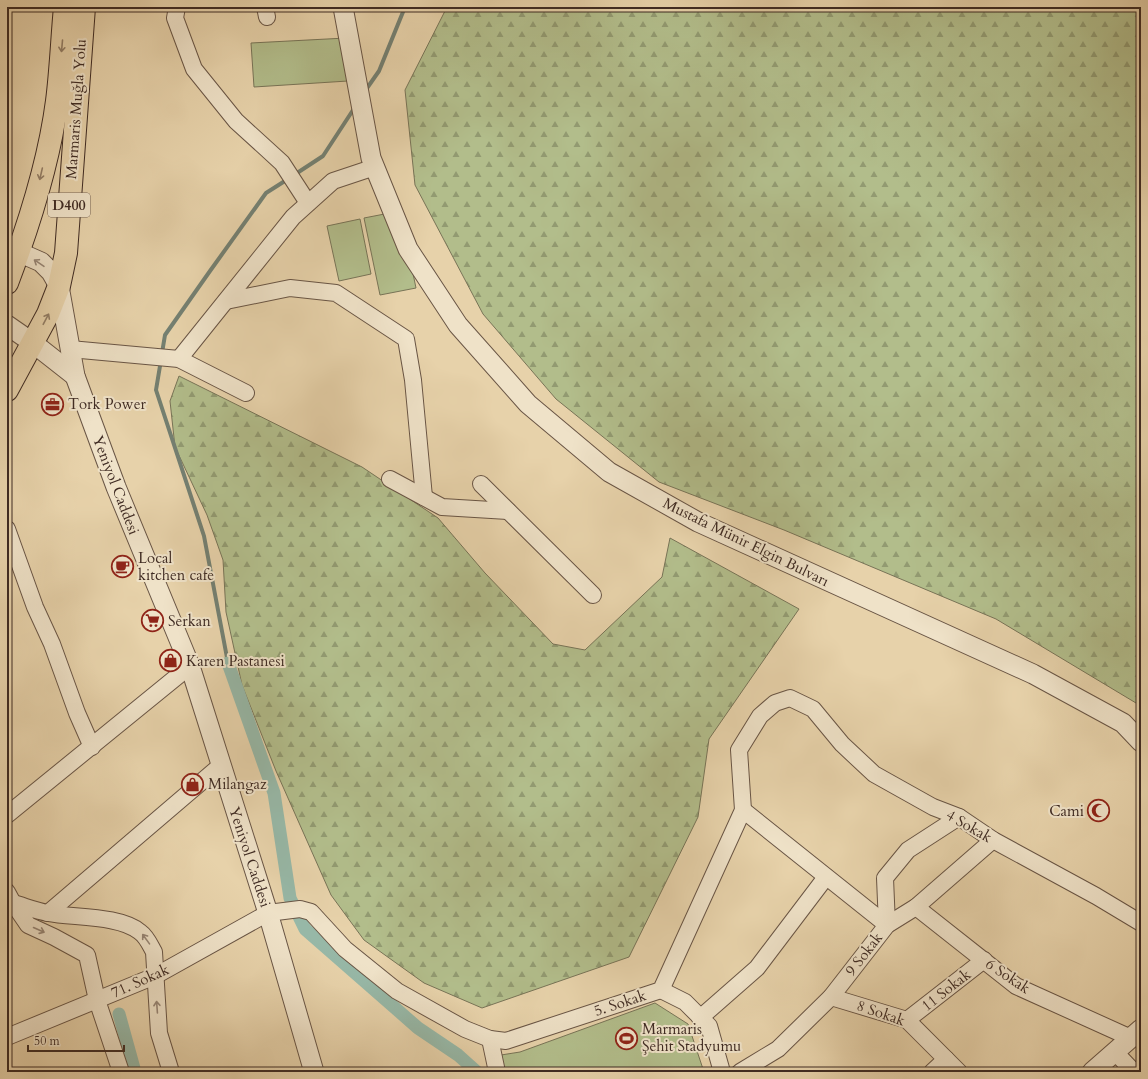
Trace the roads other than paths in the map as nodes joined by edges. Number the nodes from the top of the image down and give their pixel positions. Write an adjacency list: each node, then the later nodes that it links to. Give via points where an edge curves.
1 (65, 7): 7 (highway, D400, one-way to 7, via 57,102 37,194)
2 (84, 7): 9 (highway, Marmaris Muğla Yolu / D400, via 66,253)
3 (177, 7): 6 (street, via 175,18 194,69 236,120 282,163)
4 (343, 7): 5 (street, Mustafa Münir Elgin Bulvarı)
5 (375, 167): 6 (street, via 333,181); 26 (street, Mustafa Münir Elgin Bulvarı, via 408,248 458,326 528,404 609,472 698,522 1033,674 1123,723)
6 (308, 203): 10 (street)
7 (13, 249): 8 (highway, D400); 9 (street, Yeniyol Caddesi, one-way to 7, via 41,262)
8 (7, 283)
9 (59, 286): 12 (highway, Marmaris Muğla Yolu / D400, one-way to 9, via 48,314); 13 (street, Yeniyol Caddesi)
10 (226, 301): 14 (street); 20 (street, via 290,288 336,293 406,339 413,380)
11 (7, 325): 12 (street)
12 (32, 343): 15 (street); 16 (highway, Marmaris Muğla Yolu / D400)
13 (70, 349): 14 (street); 15 (street, Yeniyol Caddesi)
14 (167, 358): 17 (street)
15 (75, 376): 24 (street, Yeniyol Caddesi, via 121,500)
16 (7, 390)
17 (246, 393)
18 (390, 479): 20 (street)
19 (481, 484): 21 (street)
20 (424, 497): 21 (street, via 442,507)
21 (508, 511): 23 (street)
22 (7, 529): 27 (street, via 35,607)
23 (593, 595)
24 (190, 666): 27 (street); 28 (street, Yeniyol Caddesi)
25 (814, 709): 29 (street, 5. Sokak, via 790,698 775,703 760,716 739,750); 31 (street, 4 Sokak, via 842,744 874,774 933,807)
26 (1141, 742)
27 (92, 747): 30 (street)
28 (220, 766): 36 (street, Yeniyol Caddesi); 37 (street)
29 (744, 810): 33 (street); 42 (street, 5. Sokak)
30 (7, 815)
31 (959, 816): 32 (street, 4 Sokak); 39 (street, via 908,850 885,878)
32 (993, 840): 35 (street, 9 Sokak); 38 (street, 4 Sokak)
33 (826, 877): 39 (street); 45 (street, via 757,968)
34 (10, 897): 37 (street); 44 (street, one-way to 44, via 28,925 87,955)
35 (916, 907): 39 (street, 9 Sokak); 40 (street, 6 Sokak)
36 (284, 911): 41 (street, 71. Sokak); 49 (street, 5. Sokak, via 311,912 345,949 397,991 459,1026); 55 (street, Yeniyol Caddesi)
37 (48, 913): 41 (street, one-way to 37, via 154,952 140,931 117,922)
38 (1141, 923)
39 (887, 925): 43 (street, 9 Sokak)
40 (984, 960): 46 (street, 11 Sokak); 47 (street, 6 Sokak, via 1016,986)
41 (155, 976): 44 (street, 71. Sokak); 54 (street, one-way to 41, via 159,1033)
42 (660, 990): 45 (street, via 685,1002); 49 (street, 5. Sokak, via 506,1041)
43 (831, 997): 46 (street, 8 Sokak); 52 (street, 9 Sokak, via 778,1049)
44 (97, 1000): 48 (street, 71. Sokak); 53 (street)
45 (700, 1018): 57 (street, via 709,1026)
46 (907, 1020): 51 (street, 8 Sokak)
47 (1136, 1034): 50 (street)
48 (7, 1037)
49 (490, 1039): 56 (street)
50 (1115, 1052): 60 (street); 61 (street)
51 (946, 1059): 58 (street); 59 (street, 8 Sokak)
52 (743, 1071)
53 (121, 1072)
54 (171, 1072)
55 (314, 1072)
56 (497, 1072)
57 (722, 1072)
58 (932, 1072)
59 (960, 1072)
60 (1092, 1072)
61 (1134, 1072)

